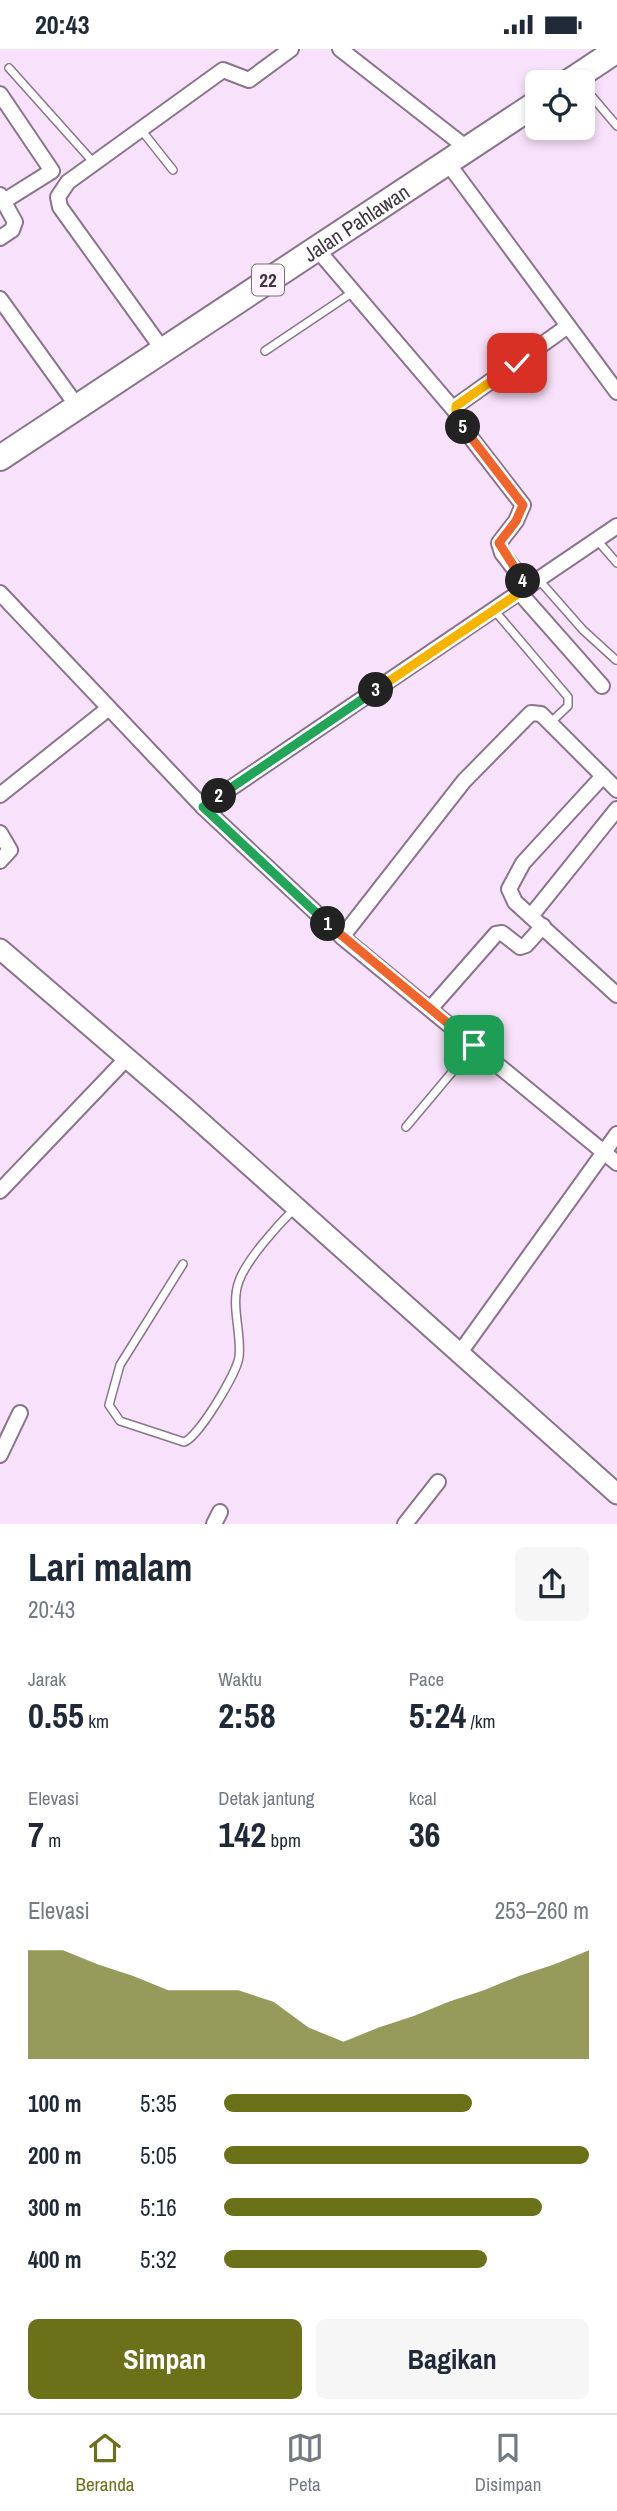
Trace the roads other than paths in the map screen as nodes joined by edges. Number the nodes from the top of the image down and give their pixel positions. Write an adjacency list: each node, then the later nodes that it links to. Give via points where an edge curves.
1 (291, 49): 10 (street, via 249,81 223,70)
2 (340, 49): 11 (street)
3 (617, 50): 5 (highway)
4 (9, 68): 12 (lane)
5 (592, 70)
6 (0, 94): 14 (street, via 52,171)
7 (595, 102): 9 (lane)
8 (525, 111): 11 (highway, Jalan Pahlawan / 22)
9 (617, 126)
10 (142, 131): 12 (street); 13 (lane)
11 (457, 155): 16 (highway, Jalan Pahlawan / 22); 20 (street)
12 (94, 164): 21 (street, via 62,189 60,207)
13 (173, 170)
14 (2, 198): 15 (street, via 15,224)
15 (0, 238)
16 (316, 248): 17 (street); 21 (highway, Jalan Pahlawan / 22)
17 (353, 292): 22 (lane); 25 (street)
18 (0, 299): 19 (street)
19 (6, 320): 24 (street)
20 (568, 326): 23 (street); 25 (street)
21 (163, 350): 24 (highway, Jalan Pahlawan / 22)
22 (265, 351)
23 (617, 392)
24 (77, 406): 26 (highway, Jalan Pahlawan / 22)
25 (454, 411): 30 (street, via 523,505 499,543)
26 (0, 459)
27 (617, 526): 28 (street)
28 (597, 540): 29 (lane); 30 (street)
29 (617, 563)
30 (529, 586): 32 (street); 33 (lane); 34 (street)
31 (0, 593): 35 (street)
32 (494, 610): 36 (lane, via 568,697 568,706); 40 (street)
33 (616, 660)
34 (602, 686)
35 (109, 708): 39 (street); 40 (street)
36 (550, 723): 37 (street); 46 (street, via 538,712 528,715 464,781)
37 (603, 776): 38 (street); 44 (street, via 515,873 510,896)
38 (617, 790)
39 (0, 795)
40 (203, 807): 46 (street)
41 (617, 809): 44 (street)
42 (0, 833): 43 (street, via 10,849)
43 (0, 861)
44 (531, 916): 45 (street)
45 (543, 926): 48 (street); 49 (street, via 520,947 502,933 496,934)
46 (342, 937): 49 (street)
47 (0, 949): 51 (street)
48 (615, 990)
49 (430, 1009): 50 (street)
50 (474, 1045): 52 (lane); 54 (street)
51 (127, 1058): 56 (street); 57 (street)
52 (406, 1127)
53 (617, 1134): 54 (street)
54 (603, 1151): 55 (street); 59 (street)
55 (617, 1163)
56 (0, 1191)
57 (295, 1207): 58 (lane, via 242,1274 236,1294 238,1361 206,1420 192,1439 184,1442 120,1421 110,1405 120,1365); 59 (street)
58 (183, 1264)
59 (459, 1354): 63 (street)
60 (20, 1413): 61 (street)
61 (0, 1455)
62 (438, 1482): 64 (street)
63 (617, 1494)
64 (405, 1524)

